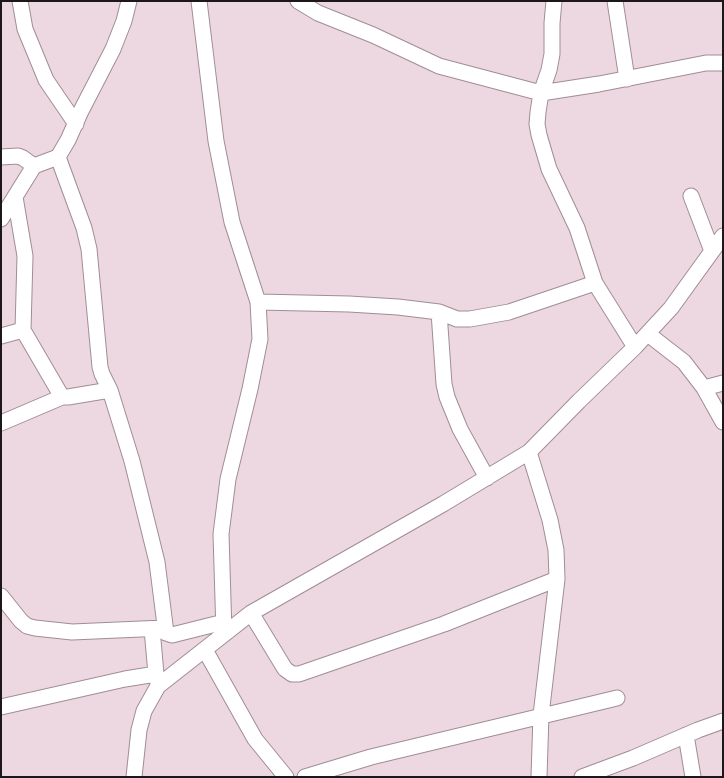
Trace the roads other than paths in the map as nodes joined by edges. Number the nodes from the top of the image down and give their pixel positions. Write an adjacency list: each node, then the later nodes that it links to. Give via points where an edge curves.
1 (20, 1): 10 (street, via 25,29 46,80)
2 (129, 1): 10 (street, via 113,49)
3 (199, 1): 20 (street, via 217,148 232,222)
4 (298, 1): 9 (street, via 318,13 440,66)
5 (554, 1): 9 (street, via 550,70)
6 (615, 1): 8 (street)
7 (723, 63): 8 (street, via 706,63)
8 (627, 78): 9 (street)
9 (541, 93): 19 (street, via 538,112 540,135 550,170 577,228)
10 (76, 124): 12 (street)
11 (1, 157): 13 (street, via 18,156)
12 (58, 157): 13 (street); 28 (street, via 89,248 100,367)
13 (34, 166): 15 (street)
14 (691, 196): 18 (street)
15 (15, 197): 16 (street); 22 (street, via 25,256)
16 (1, 219)
17 (723, 236): 18 (street)
18 (712, 251): 23 (street, via 672,308)
19 (596, 283): 21 (street, via 509,312 470,319 457,319); 25 (street)
20 (258, 302): 21 (street, via 349,304); 37 (street, via 260,339 228,479 221,534)
21 (439, 312): 33 (street, via 447,397 460,429)
22 (23, 330): 24 (street); 29 (street)
23 (648, 334): 25 (street); 27 (street, via 684,362)
24 (1, 336)
25 (635, 348): 32 (street)
26 (723, 383): 27 (street)
27 (704, 388): 30 (street)
28 (110, 390): 29 (street); 38 (street, via 132,460 157,562)
29 (62, 397): 31 (street)
30 (723, 422)
31 (1, 423)
32 (529, 452): 33 (street); 34 (street, via 550,520 556,550)
33 (487, 478): 36 (street)
34 (557, 579): 36 (street, via 444,624 298,674 292,674 285,669); 43 (street)
35 (1, 596): 38 (street, via 27,626 72,632)
36 (251, 613): 37 (street)
37 (224, 628): 38 (street, via 172,635); 39 (street)
38 (158, 629): 40 (street)
39 (205, 650): 40 (street); 47 (street, via 255,739)
40 (157, 680): 42 (street, via 125,679); 46 (street, via 139,730)
41 (617, 698): 43 (street)
42 (1, 707)
43 (541, 715): 48 (street, via 371,757); 49 (street)
44 (723, 721): 45 (street)
45 (686, 735): 50 (street); 51 (street)
46 (134, 777)
47 (286, 777)
48 (305, 777)
49 (538, 777)
50 (582, 777)
51 (694, 777)

